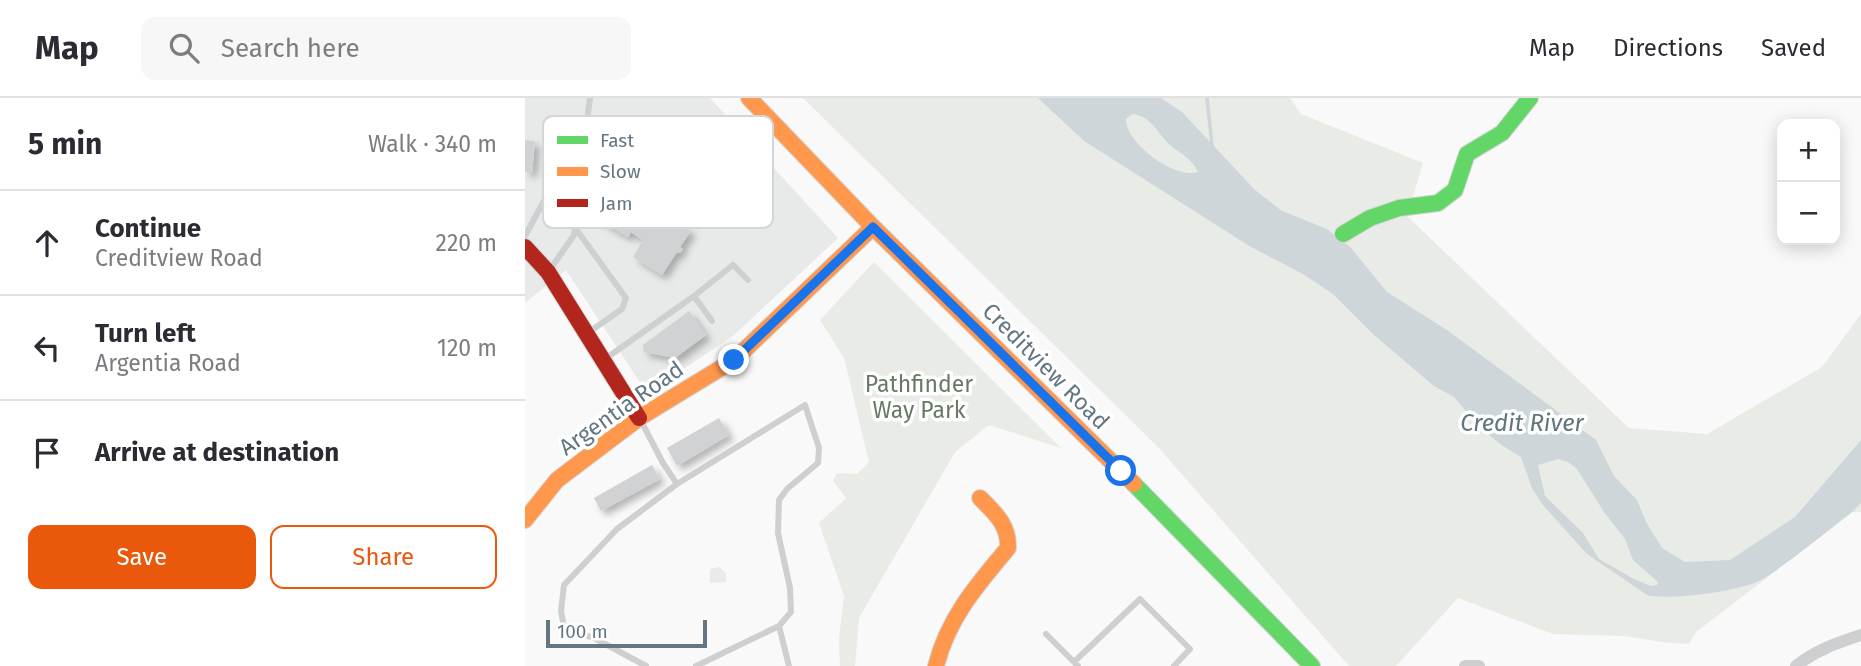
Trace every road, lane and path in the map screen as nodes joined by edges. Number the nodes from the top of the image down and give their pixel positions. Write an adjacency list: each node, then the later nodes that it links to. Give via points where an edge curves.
1 (590, 98): 4 (lane)
2 (749, 98): 5 (street, Creditview Road)
3 (1530, 98): 10 (street, via 1502,133 1467,154 1455,190 1438,203 1399,208)
4 (588, 116)
5 (766, 116)
6 (773, 123): 8 (street, Creditview Road)
7 (543, 203): 11 (lane)
8 (873, 227): 19 (street, Argentia Road, via 734,360); 26 (street, Creditview Road, via 1121,471)
9 (576, 229): 13 (lane); 17 (lane, via 626,298 622,309)
10 (1343, 234)
11 (525, 236)
12 (525, 247): 13 (street)
13 (548, 272): 17 (street)
14 (748, 280): 15 (lane, via 733,265)
15 (694, 296): 16 (lane); 18 (lane)
16 (712, 321)
17 (586, 334): 18 (street)
18 (604, 360): 19 (street)
19 (639, 418): 20 (lane); 22 (street, Argentia Road, via 557,480)
20 (677, 484): 23 (lane, via 805,405 819,448 818,463 779,500 778,533 792,612); 28 (lane, via 617,529 564,585 564,627)
21 (980, 498): 31 (street, via 1007,527 1008,548 954,614)
22 (525, 520)
23 (779, 626): 29 (lane); 30 (lane)
24 (1045, 634): 27 (lane)
25 (1861, 635): 35 (street, via 1831,644)
26 (1303, 663)
27 (1076, 664): 32 (lane, via 1140,600 1190,649)
28 (646, 666)
29 (696, 666)
30 (789, 666)
31 (936, 666)
32 (1174, 666)
33 (1465, 666): 34 (street)
34 (1479, 666)
35 (1796, 666)

